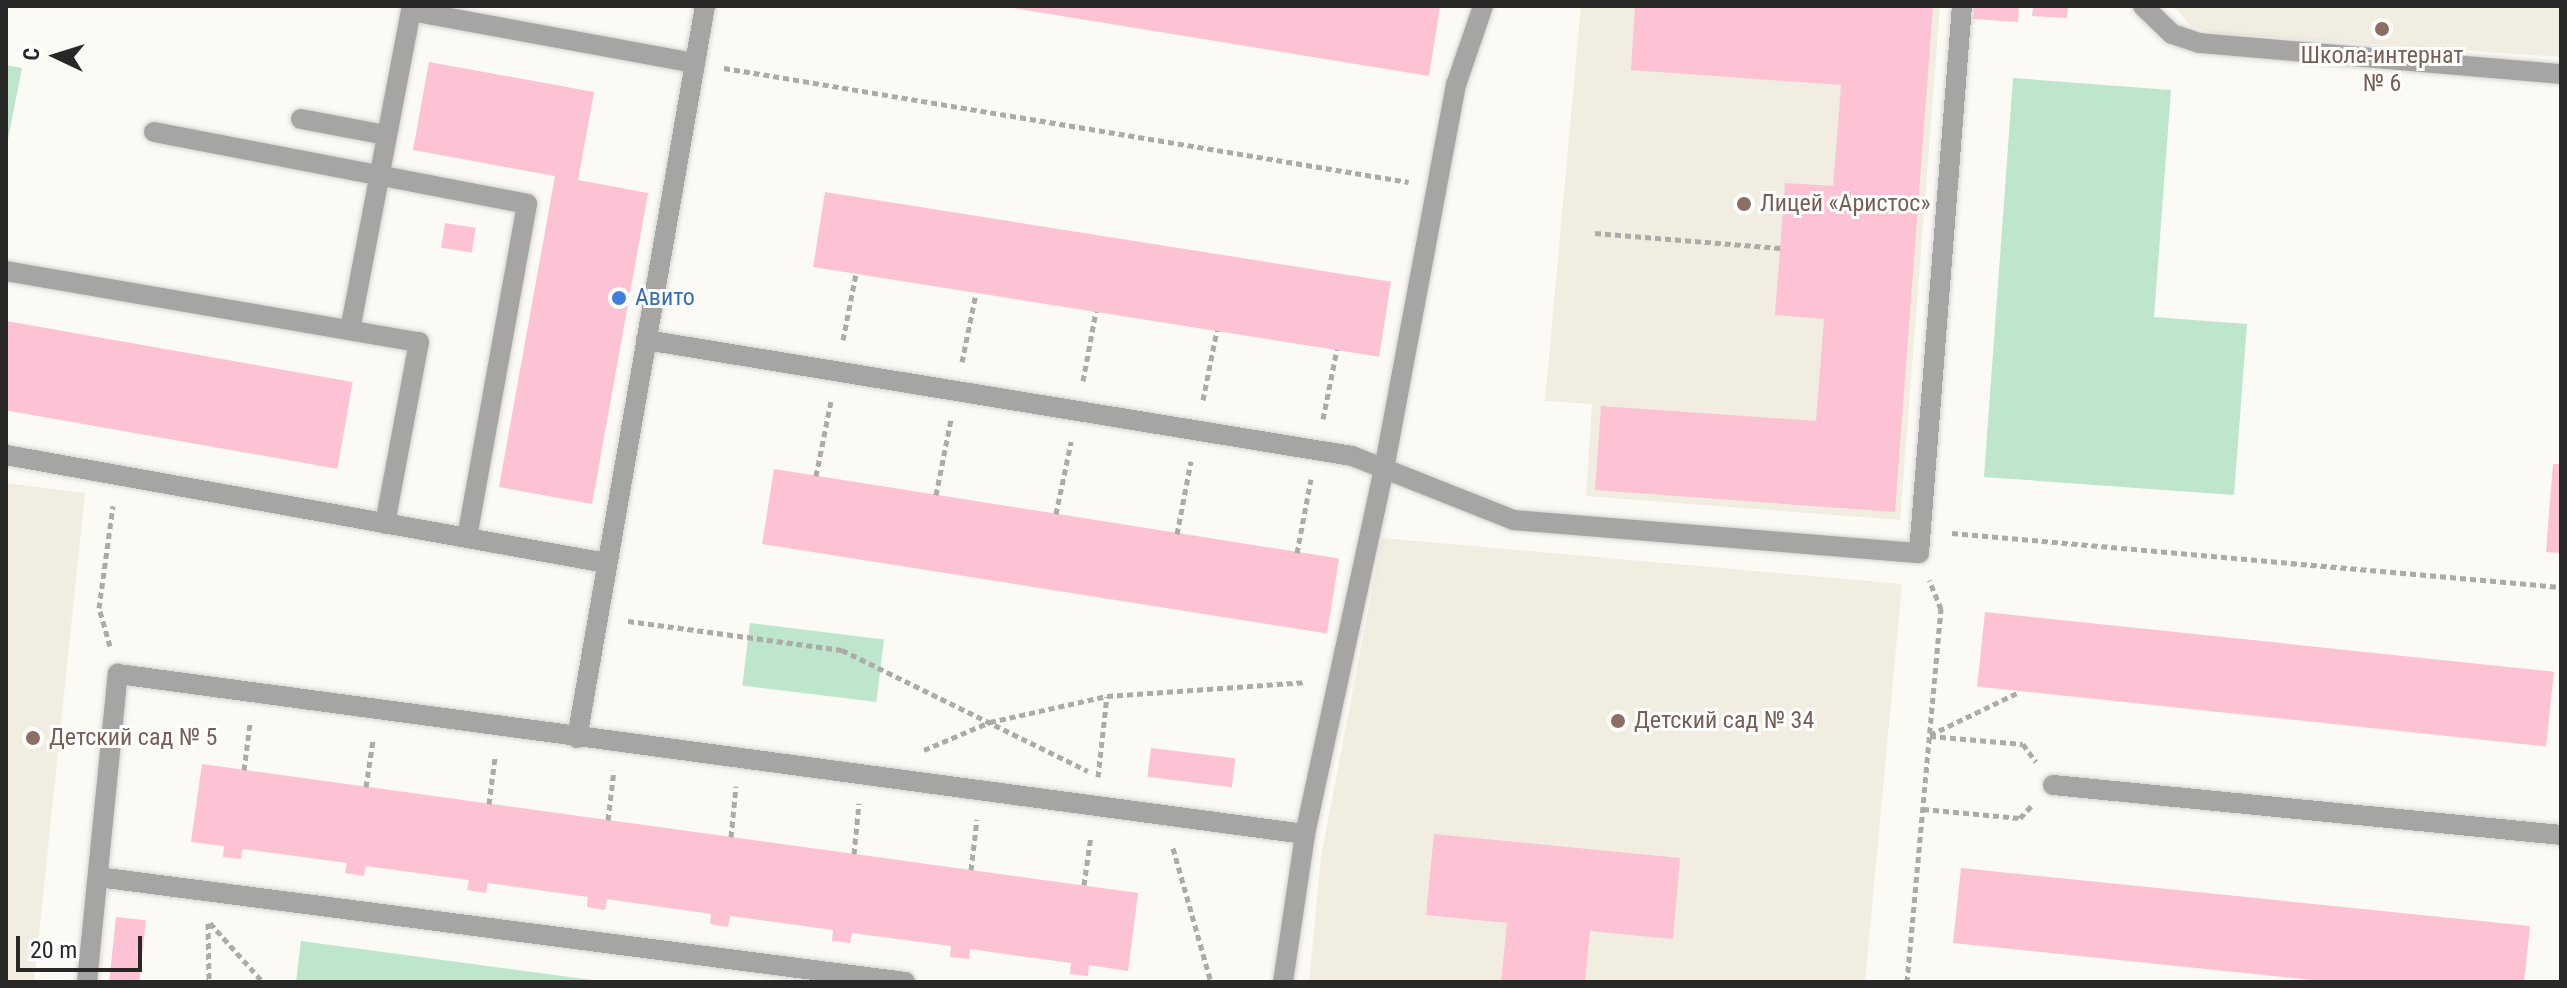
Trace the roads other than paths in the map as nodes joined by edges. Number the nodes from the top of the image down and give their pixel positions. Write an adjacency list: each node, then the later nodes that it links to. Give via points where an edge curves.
1 (705, 6): 6 (lane)
2 (1483, 6): 16 (lane, via 1456,85)
3 (1962, 6): 16 (lane, via 1919,553 1514,520)
4 (2143, 6): 7 (lane, via 2172,34 2199,43)
5 (411, 8): 6 (lane); 10 (lane)
6 (695, 63): 14 (lane)
7 (2561, 74)
8 (301, 119): 10 (lane)
9 (154, 132): 11 (lane)
10 (386, 135): 11 (lane)
11 (378, 173): 13 (lane); 18 (lane, via 527,204)
12 (6, 271): 13 (lane)
13 (350, 330): 17 (lane, via 419,342)
14 (646, 340): 16 (lane, via 1352,456); 19 (lane)
15 (6, 455): 17 (lane)
16 (1384, 469): 22 (lane)
17 (385, 524): 18 (lane)
18 (467, 538): 19 (lane)
19 (606, 563): 20 (lane)
20 (577, 738): 22 (lane); 24 (lane, via 118,674)
21 (2053, 785): 23 (lane)
22 (1305, 834): 27 (lane)
23 (2561, 835)
24 (98, 877): 25 (lane); 26 (lane)
25 (87, 982)
26 (905, 982)
27 (1283, 982)

